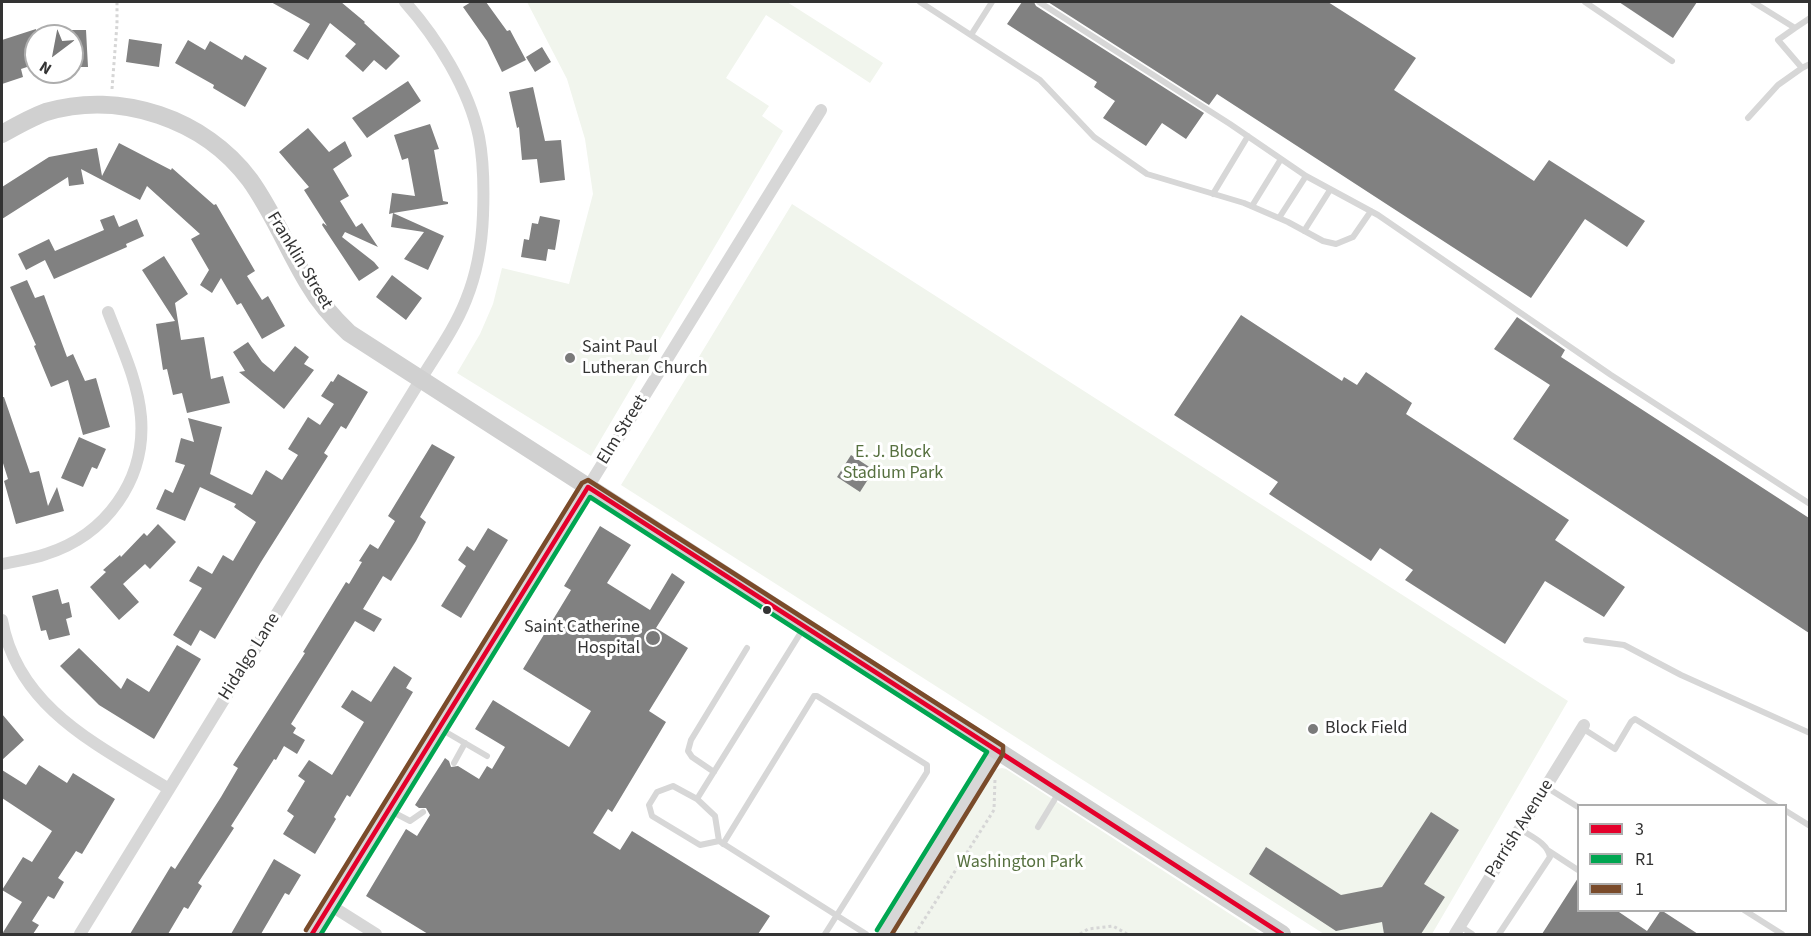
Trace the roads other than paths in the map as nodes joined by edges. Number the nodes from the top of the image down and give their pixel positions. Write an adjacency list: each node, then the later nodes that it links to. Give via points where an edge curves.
1 (405, 2): 26 (street, Hidalgo Lane, via 438,43 468,102 483,166 482,234 473,279 456,321)
2 (920, 2): 9 (lane)
3 (992, 2): 9 (lane)
4 (1039, 2): 16 (lane)
5 (1585, 2): 10 (lane)
6 (1753, 2): 8 (lane)
7 (1809, 18): 8 (lane)
8 (1795, 28): 12 (lane, via 1778,40)
9 (971, 35): 20 (lane, via 1040,80 1095,136 1147,174)
10 (1672, 61)
11 (1809, 64): 12 (lane)
12 (1802, 68): 14 (lane, via 1778,85)
13 (821, 110): 27 (street, Elm Street)
14 (1748, 118)
15 (2, 134): 26 (street, Franklin Street, via 46,113 88,105 156,113 199,134 237,164 251,182 309,284 337,321 366,345)
16 (1248, 136): 17 (lane); 20 (lane)
17 (1281, 159): 18 (lane); 21 (lane)
18 (1306, 176): 19 (lane); 23 (lane)
19 (1330, 190): 22 (lane); 24 (lane)
20 (1213, 194): 21 (lane)
21 (1252, 206): 23 (lane)
22 (1371, 211): 24 (lane, via 1353,237 1336,244); 28 (lane)
23 (1279, 218): 24 (lane)
24 (1304, 231)
25 (108, 312): 29 (street, via 141,415 142,440 127,489 95,528 73,543)
26 (421, 379): 27 (street, Franklin Street); 43 (street, Hidalgo Lane)
27 (588, 487): 31 (street, Franklin Street); 35 (street, Elm Street)
28 (1809, 504)
29 (2, 564)
30 (2, 620): 43 (street, via 19,668 55,715)
31 (805, 626): 38 (street, Franklin Street); 41 (lane)
32 (1586, 640): 36 (lane, via 1624,645)
33 (747, 648): 41 (lane, via 688,751)
34 (1583, 726): 42 (street, Parrish Avenue); 46 (lane, via 1615,749 1635,719)
35 (439, 728): 37 (lane); 48 (street, Elm Street)
36 (1809, 733)
37 (465, 743): 39 (lane); 40 (lane)
38 (997, 750): 44 (street, Franklin Street); 66 (street)
39 (487, 756)
40 (454, 763)
41 (714, 772): 45 (lane)
42 (1546, 787): 47 (lane); 53 (street, Parrish Avenue)
43 (169, 789): 61 (street, Hidalgo Lane)
44 (1060, 790): 52 (lane); 67 (street, Franklin Street)
45 (697, 799): 54 (lane, via 715,816); 54 (lane, via 673,786 657,792 649,805 652,816 700,845)
46 (1773, 804)
47 (1577, 806)
48 (389, 810): 49 (lane, via 410,821); 57 (street, Elm Street)
49 (423, 812)
50 (1787, 812): 51 (lane)
51 (1809, 826)
52 (1038, 827)
53 (1520, 829): 55 (lane); 60 (street, Parrish Avenue)
54 (721, 842): 59 (lane); 59 (lane, via 810,699 817,696 826,701 928,768)
55 (1549, 851): 56 (lane); 69 (lane, via 1550,856)
56 (1577, 869)
57 (330, 905): 62 (street, Elm Street); 63 (street)
58 (1747, 912): 70 (lane)
59 (837, 915): 64 (lane); 65 (lane)
60 (1458, 930): 68 (lane)
61 (80, 934)
62 (312, 934)
63 (376, 934)
64 (825, 934)
65 (866, 934)
66 (883, 934)
67 (1282, 934)
68 (1472, 934)
69 (1499, 934)
70 (1782, 934)

